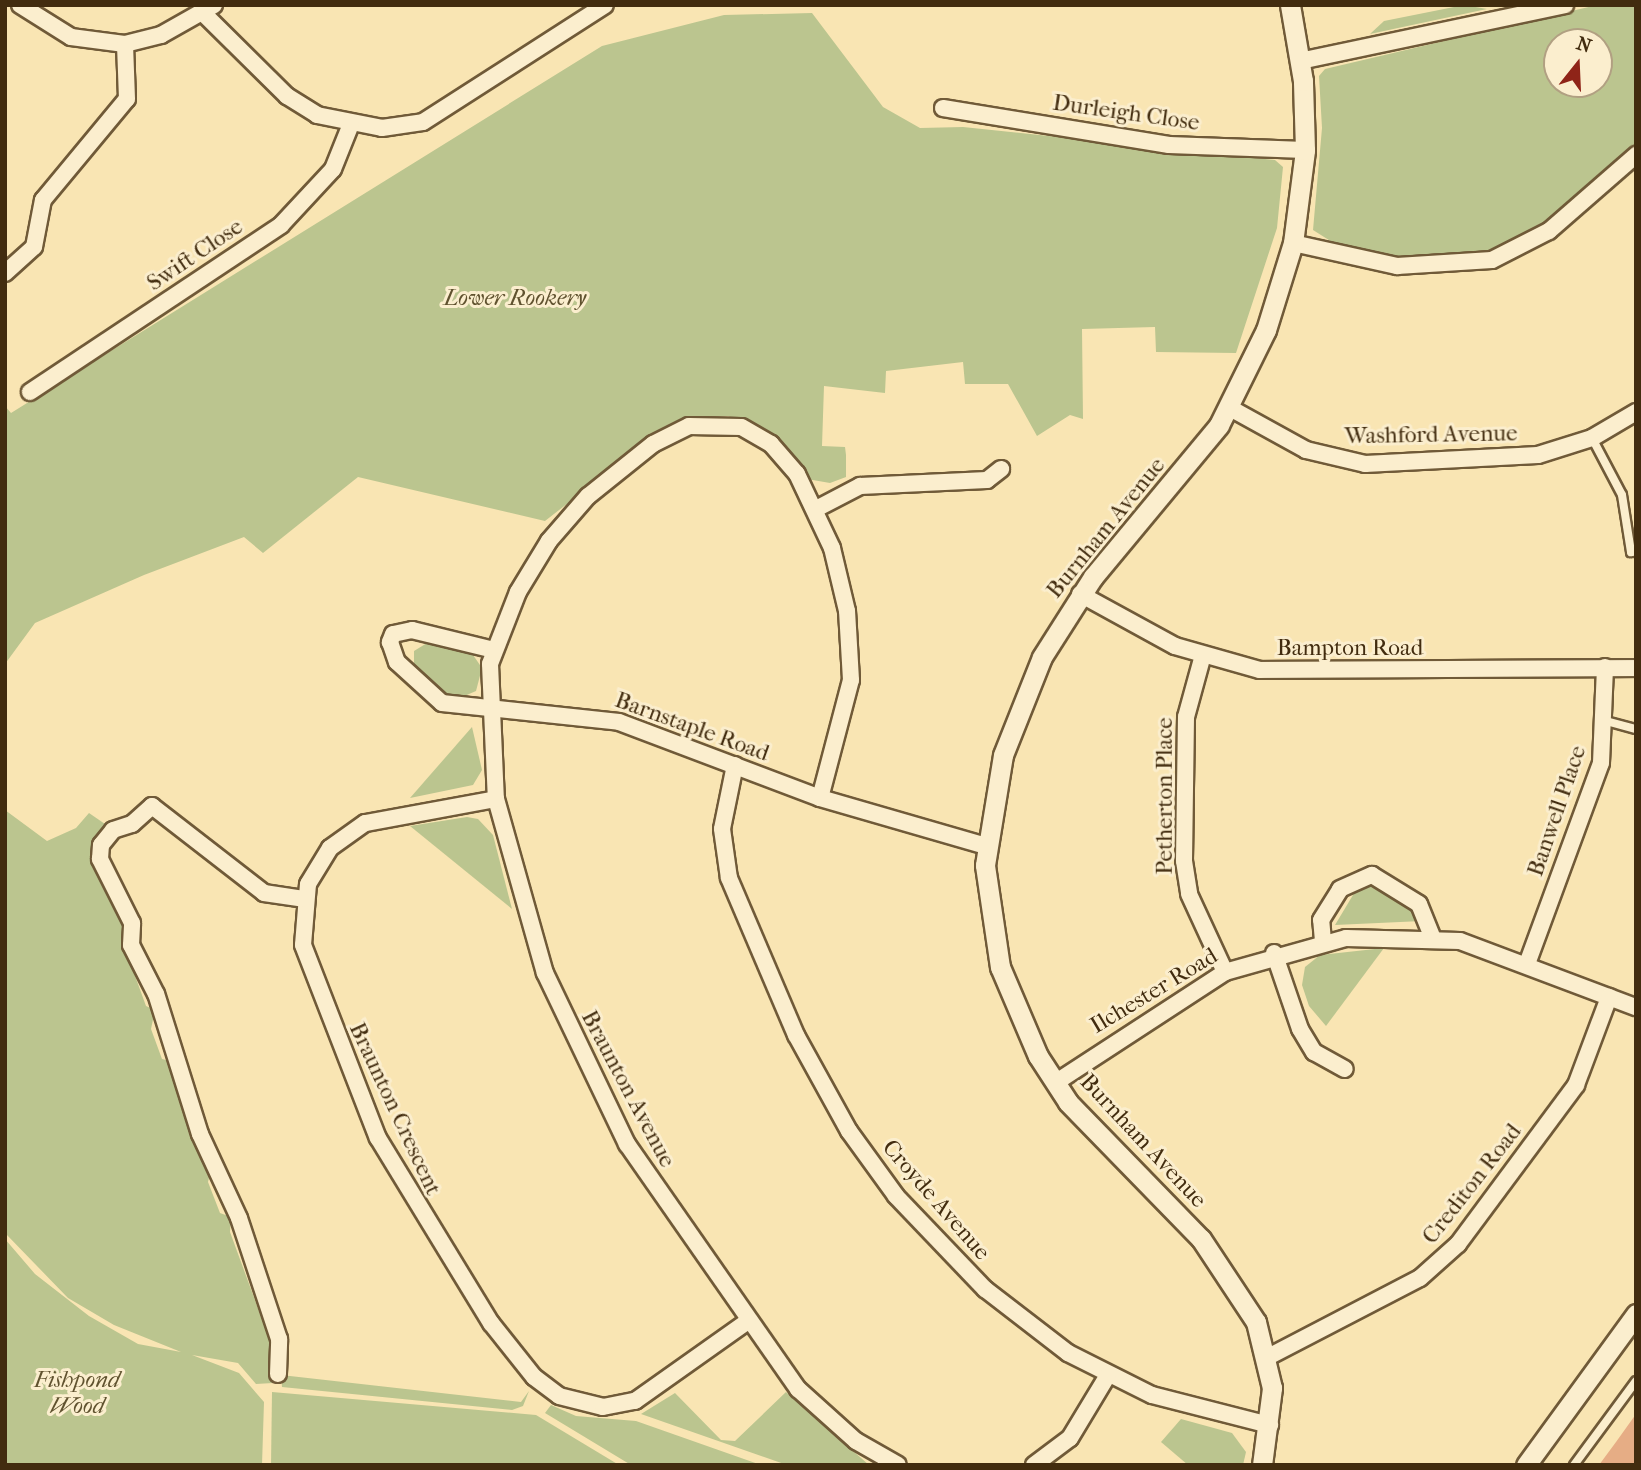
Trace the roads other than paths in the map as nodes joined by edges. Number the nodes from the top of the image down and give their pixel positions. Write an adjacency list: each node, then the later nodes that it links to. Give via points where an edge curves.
1 (19, 5): 6 (street, via 71,37)
2 (604, 5): 9 (street, via 423,122 382,128)
3 (1290, 5): 7 (street, Burnham Avenue)
4 (1565, 5): 7 (street)
5 (208, 9): 6 (street); 9 (street, via 287,96 317,115)
6 (125, 44): 13 (street, via 127,99 43,200 34,247)
7 (1300, 61): 10 (street, Burnham Avenue)
8 (943, 108): 10 (street, Durleigh Close, via 1169,145)
9 (351, 124): 14 (street, Swift Close, via 333,169 281,225)
10 (1304, 150): 12 (street, Burnham Avenue)
11 (1636, 155): 12 (street, via 1549,231 1492,260 1397,266)
12 (1293, 243): 15 (street, Burnham Avenue, via 1262,341)
13 (5, 273)
14 (30, 392)
15 (1230, 408): 17 (street, Washford Avenue, via 1307,450 1365,464 1503,460); 21 (street, Burnham Avenue)
16 (1636, 412): 17 (street, Washford Avenue)
17 (1592, 438): 20 (lane, via 1622,495)
18 (1001, 469): 19 (street, via 987,480 860,486)
19 (816, 509): 22 (street, via 791,466 758,435 706,423 671,434 601,483 567,519 533,565); 30 (street, via 843,588 851,655 844,724)
20 (1636, 551)
21 (1080, 594): 23 (street, Bampton Road, via 1151,635); 32 (street, Burnham Avenue, via 1042,657 1009,733)
22 (494, 649): 26 (street, Braunton Avenue); 26 (street, Barnstaple Road, via 412,630 393,634 390,642 397,662 442,703)
23 (1203, 655): 24 (street, Bampton Road, via 1261,670 1315,673); 38 (street, Petherton Place, via 1186,717 1184,861 1189,894)
24 (1605, 667): 25 (street, Bampton Road); 27 (street, Banwell Place)
25 (1636, 668)
26 (489, 708): 29 (street, Barnstaple Road, via 619,722); 31 (street, Braunton Avenue)
27 (1606, 721): 28 (lane); 37 (street, Banwell Place, via 1598,772)
28 (1636, 729)
29 (735, 765): 30 (street, Barnstaple Road); 47 (street, Croyde Avenue, via 722,829 729,878 796,1035 849,1131 896,1196 985,1289)
30 (820, 798): 32 (street, Barnstaple Road)
31 (496, 799): 33 (street, via 365,823 330,848); 44 (street, Braunton Avenue, via 534,943 584,1062 647,1175)
32 (986, 846): 42 (street, Burnham Avenue, via 985,884 1000,967 1024,1028)
33 (304, 900): 44 (street, Braunton Crescent, via 309,965 378,1138 455,1269 545,1388 592,1406 635,1401); 46 (street, via 264,893 152,806 132,824 113,830 102,845 100,859 132,923 131,945 165,1018 200,1134 239,1218 279,1339)
34 (1432, 937): 35 (street, Ilchester Road); 35 (street, via 1419,904 1372,875 1340,889 1321,920); 37 (street, Ilchester Road)
35 (1323, 941): 36 (street, Ilchester Road)
36 (1274, 953): 38 (street, Ilchester Road); 41 (street, via 1300,1029 1314,1052)
37 (1527, 964): 39 (street, Ilchester Road)
38 (1225, 972): 42 (street, Ilchester Road)
39 (1609, 997): 40 (street, Ilchester Road); 45 (street, Crediton Road, via 1576,1085 1458,1244 1420,1278)
40 (1636, 1007)
41 (1345, 1069)
42 (1055, 1083): 45 (street, Burnham Avenue, via 1201,1239 1256,1322)
43 (1636, 1314): 53 (street)
44 (748, 1321): 50 (street, Braunton Avenue, via 818,1410)
45 (1268, 1357): 49 (street, Burnham Avenue)
46 (278, 1374)
47 (1108, 1375): 49 (street, Croyde Avenue, via 1187,1407); 51 (street, via 1070,1437)
48 (1636, 1381): 54 (lane)
49 (1270, 1425): 52 (street, Burnham Avenue)
50 (898, 1465)
51 (1034, 1465)
52 (1262, 1465)
53 (1526, 1465)
54 (1574, 1465)

